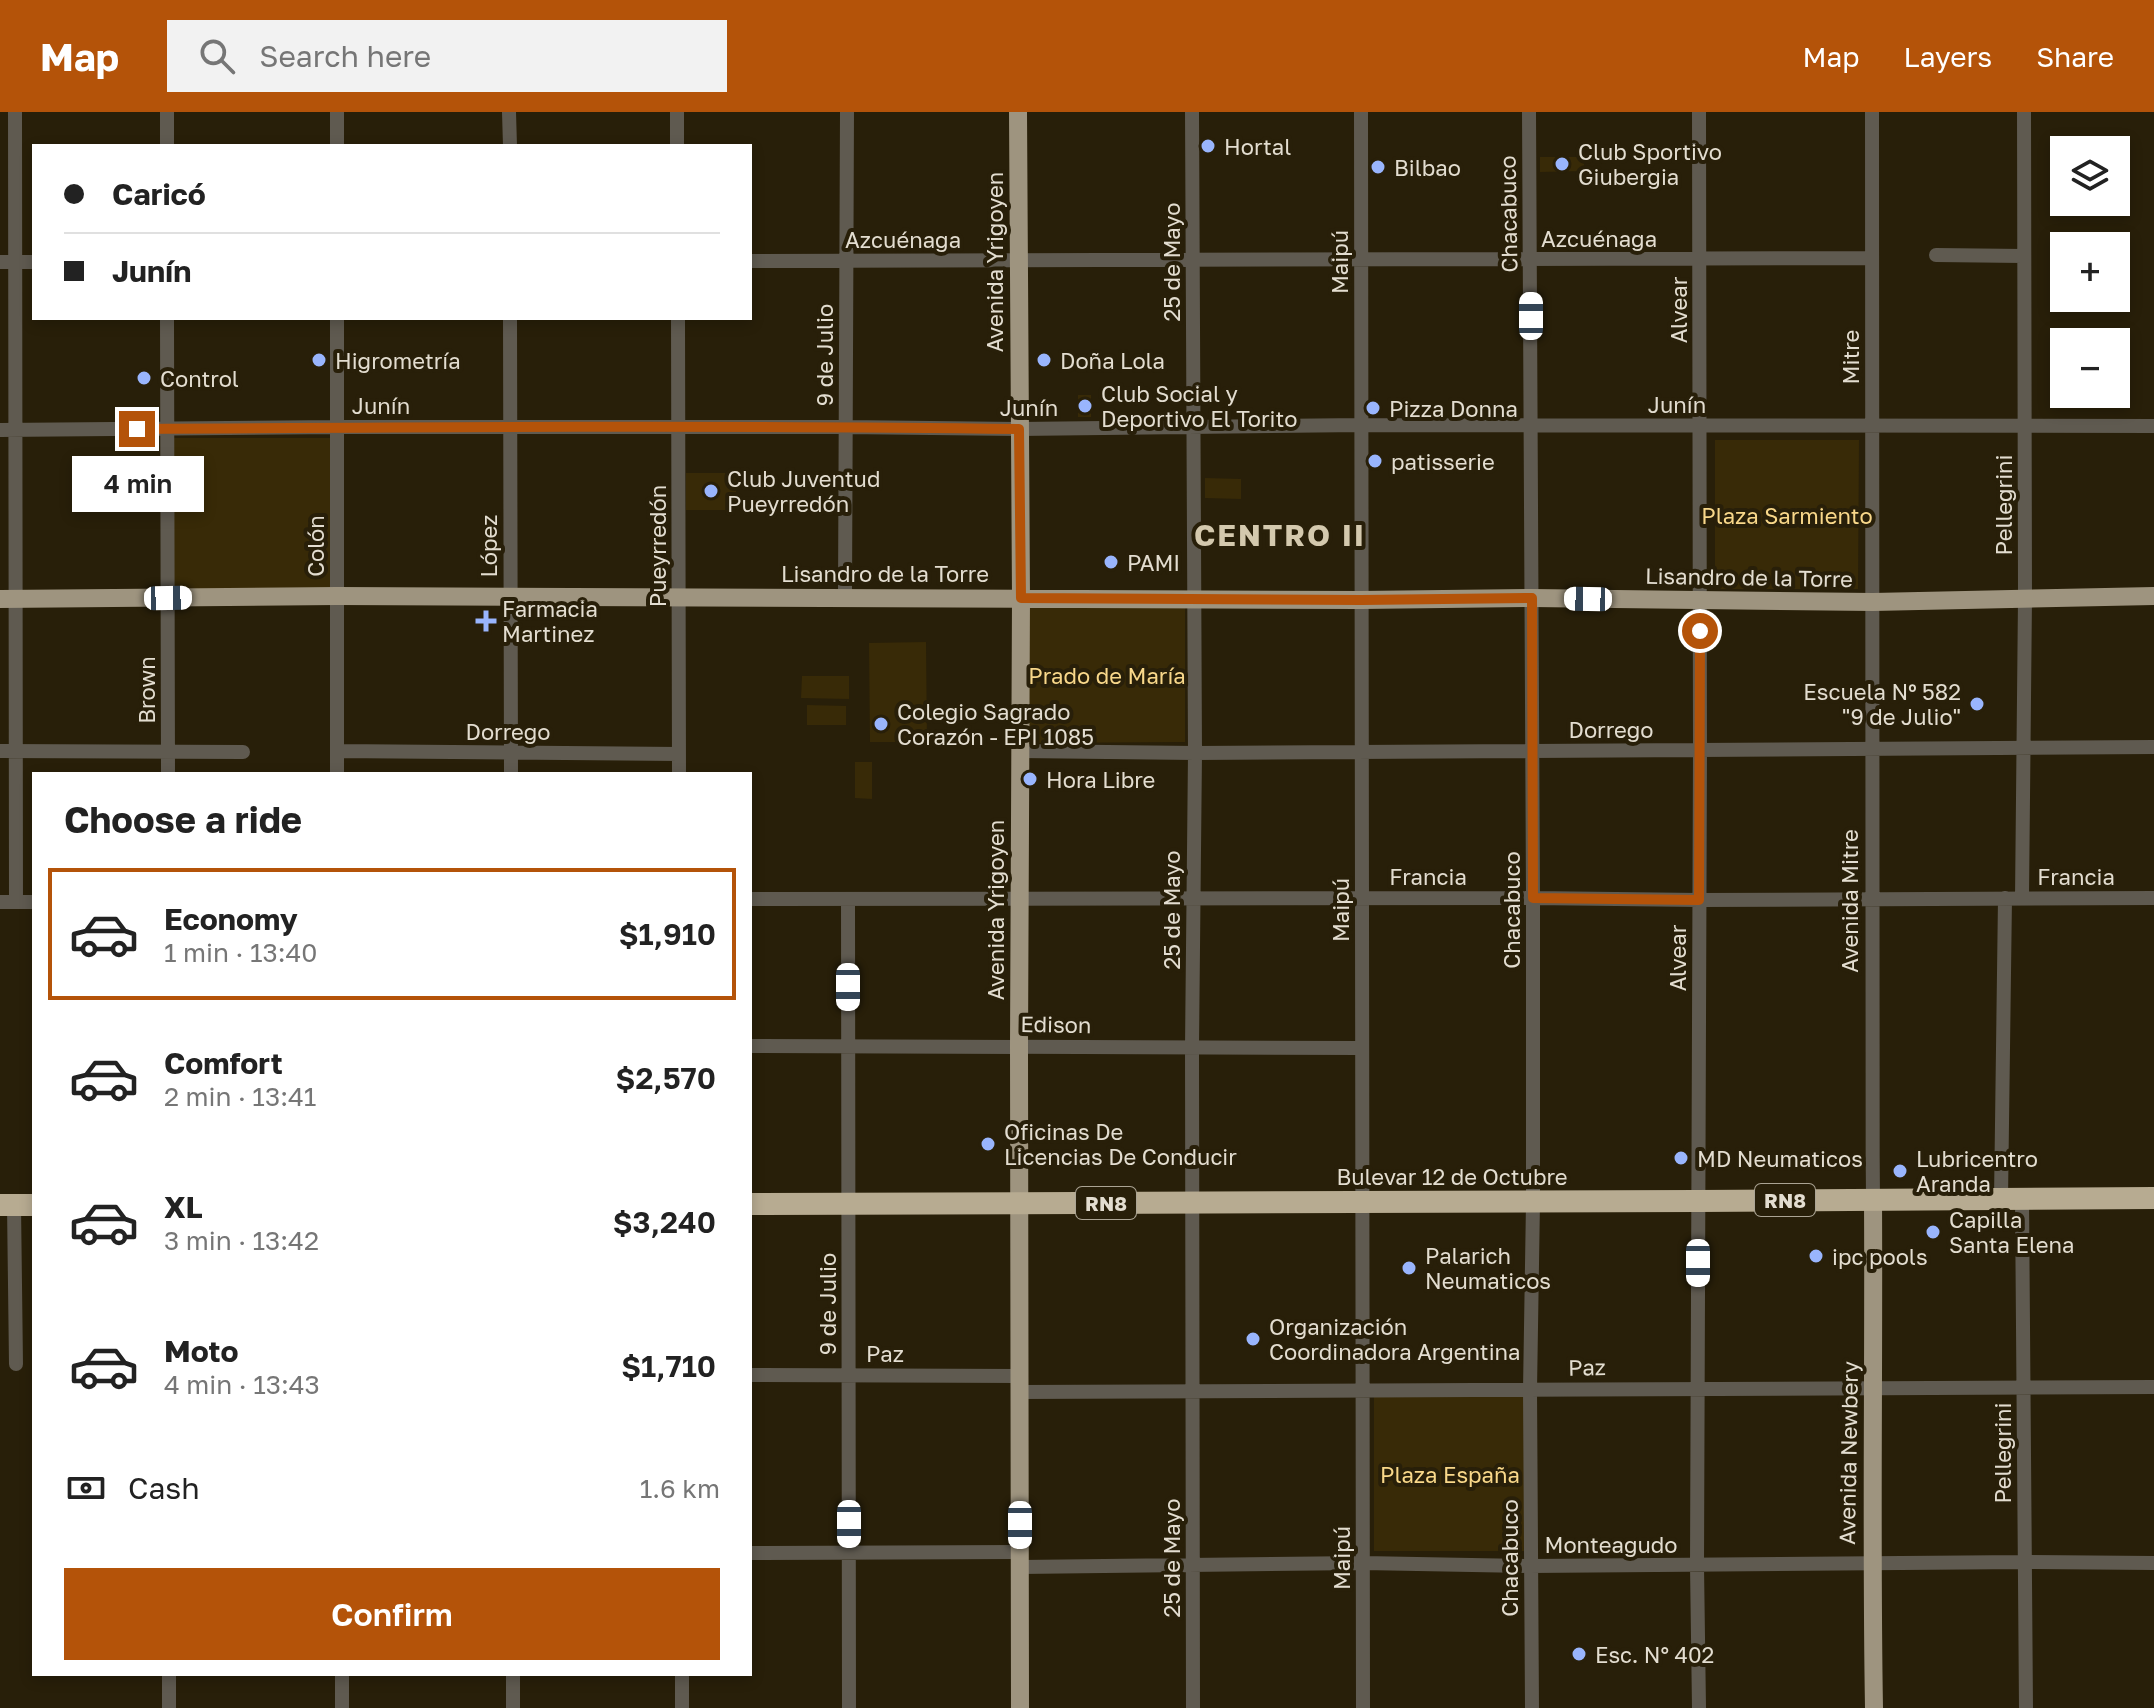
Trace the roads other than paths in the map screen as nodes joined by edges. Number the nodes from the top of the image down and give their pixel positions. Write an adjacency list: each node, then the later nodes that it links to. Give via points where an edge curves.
1 (15, 112): 28 (street)
2 (167, 112): 14 (street)
3 (337, 112): 15 (street)
4 (509, 112): 16 (street)
5 (677, 112): 17 (street)
6 (847, 112): 26 (street, 9 de Julio)
7 (1018, 112): 27 (main road, Avenida Yrigoyen)
8 (1192, 112): 21 (street, 25 de Mayo)
9 (1361, 112): 22 (street, Maipú)
10 (1529, 112): 23 (street, Chacabuco)
11 (1699, 112): 24 (street, Alvear)
12 (1872, 112): 20 (street, Mitre)
13 (2024, 112): 19 (street, Pellegrini)
14 (167, 144)
15 (337, 144)
16 (510, 144)
17 (677, 144)
18 (1936, 255): 19 (street)
19 (2023, 256): 37 (street, Pellegrini)
20 (1872, 258): 24 (street, Azcuénaga); 36 (street, Mitre)
21 (1193, 259): 22 (street, Azcuénaga); 27 (street, Azcuénaga); 44 (street, 25 de Mayo)
22 (1361, 260): 23 (street, Azcuénaga); 34 (street, Maipú)
23 (1531, 260): 24 (street, Azcuénaga); 42 (street, Chacabuco)
24 (1700, 260): 35 (street, Alvear)
25 (752, 261): 26 (street, Azcuénaga)
26 (846, 261): 27 (street, Azcuénaga); 41 (street, 9 de Julio)
27 (1018, 261): 46 (main road, Avenida Yrigoyen)
28 (8, 262): 29 (street); 47 (street)
29 (32, 262)
30 (167, 320): 45 (street, Brown)
31 (337, 320): 39 (street, Colón)
32 (510, 320): 43 (street, López)
33 (678, 320): 40 (street, Pueyrredón)
34 (1362, 425): 42 (street, Junín); 44 (street, Junín); 59 (street, Maipú)
35 (1699, 426): 36 (street, Junín); 42 (street, Junín); 60 (street, Alvear)
36 (1872, 426): 37 (street, Junín); 61 (street, Mitre)
37 (2025, 426): 38 (street, Junín); 57 (street, Pellegrini)
38 (2154, 426)
39 (337, 427): 43 (street, Junín); 45 (street, Junín); 48 (street, Colón)
40 (678, 427): 41 (street, Junín); 43 (street, Junín); 51 (street, Pueyrredón)
41 (845, 427): 46 (street, Junín); 52 (street, 9 de Julio)
42 (1531, 427): 56 (street, Chacabuco)
43 (510, 428): 50 (street, López)
44 (1193, 428): 46 (street, Junín); 55 (street, 25 de Mayo)
45 (167, 429): 47 (street, Junín); 53 (street, Brown)
46 (1019, 429): 54 (main road, Avenida Yrigoyen)
47 (8, 430): 58 (street)
48 (337, 596): 50 (main road, Lisandro de la Torre); 53 (main road, Lisandro de la Torre); 67 (street, Colón)
49 (2154, 596): 57 (main road, Lisandro de la Torre)
50 (511, 597): 51 (main road, Lisandro de la Torre); 73 (street, López)
51 (679, 597): 52 (main road, Lisandro de la Torre); 75 (street, Pueyrredón)
52 (845, 597): 54 (main road, Lisandro de la Torre)
53 (168, 598): 58 (main road, Lisandro de la Torre); 66 (street, Brown)
54 (1021, 598): 55 (main road, Lisandro de la Torre); 68 (main road, Avenida Yrigoyen)
55 (1193, 598): 59 (main road, Lisandro de la Torre); 74 (street, 25 de Mayo)
56 (1532, 598): 59 (main road, Lisandro de la Torre); 60 (main road, Lisandro de la Torre); 69 (street, Chacabuco)
57 (2025, 598): 61 (main road, Lisandro de la Torre); 62 (street, Pellegrini)
58 (8, 599): 65 (street)
59 (1361, 600): 72 (street, Maipú)
60 (1700, 601): 61 (main road, Lisandro de la Torre); 70 (street, Alvear)
61 (1873, 602): 64 (street, Avenida Mitre)
62 (2023, 747): 63 (street, Dorrego); 64 (street, Dorrego); 83 (street, Pellegrini)
63 (2154, 747)
64 (1871, 749): 70 (street, Dorrego); 81 (street, Avenida Mitre)
65 (8, 751): 66 (street); 92 (street)
66 (168, 751): 71 (street); 76 (street, Brown)
67 (337, 751): 73 (street, Dorrego); 77 (street, Colón)
68 (1020, 751): 74 (street, Dorrego); 87 (main road, Avenida Yrigoyen)
69 (1532, 751): 70 (street, Dorrego); 72 (street, Dorrego); 80 (street, Chacabuco)
70 (1700, 751): 90 (street, Alvear)
71 (243, 752)
72 (1361, 752): 74 (street, Dorrego); 89 (street, Maipú)
73 (511, 753): 75 (street, Dorrego); 78 (street, López)
74 (1195, 753): 88 (street, 25 de Mayo)
75 (679, 754): 79 (street, Pueyrredón)
76 (168, 772)
77 (337, 772)
78 (511, 772)
79 (679, 772)
80 (1533, 898): 89 (street, Francia); 90 (street, Francia); 104 (street, Chacabuco)
81 (1871, 898): 82 (street, Francia); 90 (street, Francia); 100 (street, Avenida Mitre)
82 (2005, 898): 83 (street, Francia); 101 (street, Pellegrini)
83 (2022, 898): 84 (street, Francia)
84 (2154, 898)
85 (752, 899): 86 (street, Francia)
86 (848, 899): 87 (street, Francia); 94 (street, 9 de Julio)
87 (1019, 899): 88 (street, Francia); 96 (main road, Avenida Yrigoyen)
88 (1193, 899): 89 (street, Francia); 97 (street, 25 de Mayo)
89 (1362, 899): 98 (street, Maipú)
90 (1699, 900): 102 (street, Alvear)
91 (0, 902): 92 (street)
92 (16, 902): 93 (street)
93 (32, 902)
94 (848, 1045): 95 (street, Edison); 96 (street, Edison); 105 (street, 9 de Julio)
95 (752, 1046)
96 (1019, 1046): 97 (street, Edison); 106 (main road, Avenida Yrigoyen)
97 (1192, 1047): 98 (street, Edison); 107 (street, 25 de Mayo)
98 (1361, 1048): 103 (street, Maipú)
99 (2154, 1198): 101 (highway, Bulevar 12 de Octubre / RN8)
100 (1873, 1199): 101 (highway, Bulevar 12 de Octubre / RN8); 102 (highway, Bulevar 12 de Octubre / RN8); 117 (main road, Avenida Newbery)
101 (2012, 1199): 114 (street, Pellegrini)
102 (1698, 1201): 104 (highway, Bulevar 12 de Octubre / RN8); 115 (street, Alvear)
103 (1362, 1202): 104 (highway, Bulevar 12 de Octubre / RN8); 107 (highway, Bulevar 12 de Octubre / RN8); 120 (street, Maipú)
104 (1533, 1202): 118 (street, Chacabuco)
105 (848, 1203): 106 (highway, Bulevar 12 de Octubre / RN8); 108 (highway, Bulevar 12 de Octubre / RN8); 112 (street, 9 de Julio)
106 (1020, 1203): 107 (highway, Bulevar 12 de Octubre / RN8); 113 (main road, Avenida Yrigoyen)
107 (1193, 1203): 119 (street, 25 de Mayo)
108 (752, 1204)
109 (16, 1205): 110 (street)
110 (16, 1364)
111 (752, 1375): 112 (street, Paz)
112 (849, 1375): 113 (street, Paz); 122 (street, 9 de Julio)
113 (1020, 1384): 119 (street, Paz); 123 (main road, Avenida Yrigoyen)
114 (2024, 1386): 116 (street, Paz); 117 (street, Paz); 124 (street, Pellegrini)
115 (1698, 1387): 117 (street, Paz); 118 (street, Paz); 130 (street, Alvear)
116 (2154, 1387)
117 (1874, 1388): 127 (main road, Avenida Newbery)
118 (1530, 1390): 120 (street, Paz); 129 (street, Chacabuco)
119 (1193, 1391): 120 (street, Paz); 128 (street, 25 de Mayo)
120 (1362, 1391): 125 (street, Maipú)
121 (752, 1553): 122 (street, Monteagudo)
122 (849, 1553): 123 (street, Monteagudo); 139 (street, 9 de Julio)
123 (1020, 1559): 128 (street, Monteagudo); 140 (main road, Avenida Yrigoyen)
124 (2024, 1562): 126 (street, Monteagudo); 127 (street, Monteagudo); 146 (street, Pellegrini)
125 (1363, 1563): 128 (street, Monteagudo); 129 (street, Monteagudo); 142 (street, Maipú)
126 (2154, 1563)
127 (1871, 1564): 130 (street, Monteagudo); 145 (main road, Avenida Newbery)
128 (1193, 1565): 141 (street, 25 de Mayo)
129 (1531, 1566): 130 (street, Monteagudo); 143 (street, Chacabuco)
130 (1697, 1566): 144 (street, Alvear)
131 (169, 1676): 135 (street)
132 (342, 1676): 136 (street)
133 (513, 1676): 137 (street)
134 (682, 1676): 138 (street)
135 (169, 1708)
136 (342, 1708)
137 (513, 1708)
138 (682, 1708)
139 (849, 1708)
140 (1020, 1708)
141 (1193, 1708)
142 (1363, 1708)
143 (1532, 1708)
144 (1699, 1708)
145 (1874, 1708)
146 (2026, 1708)

